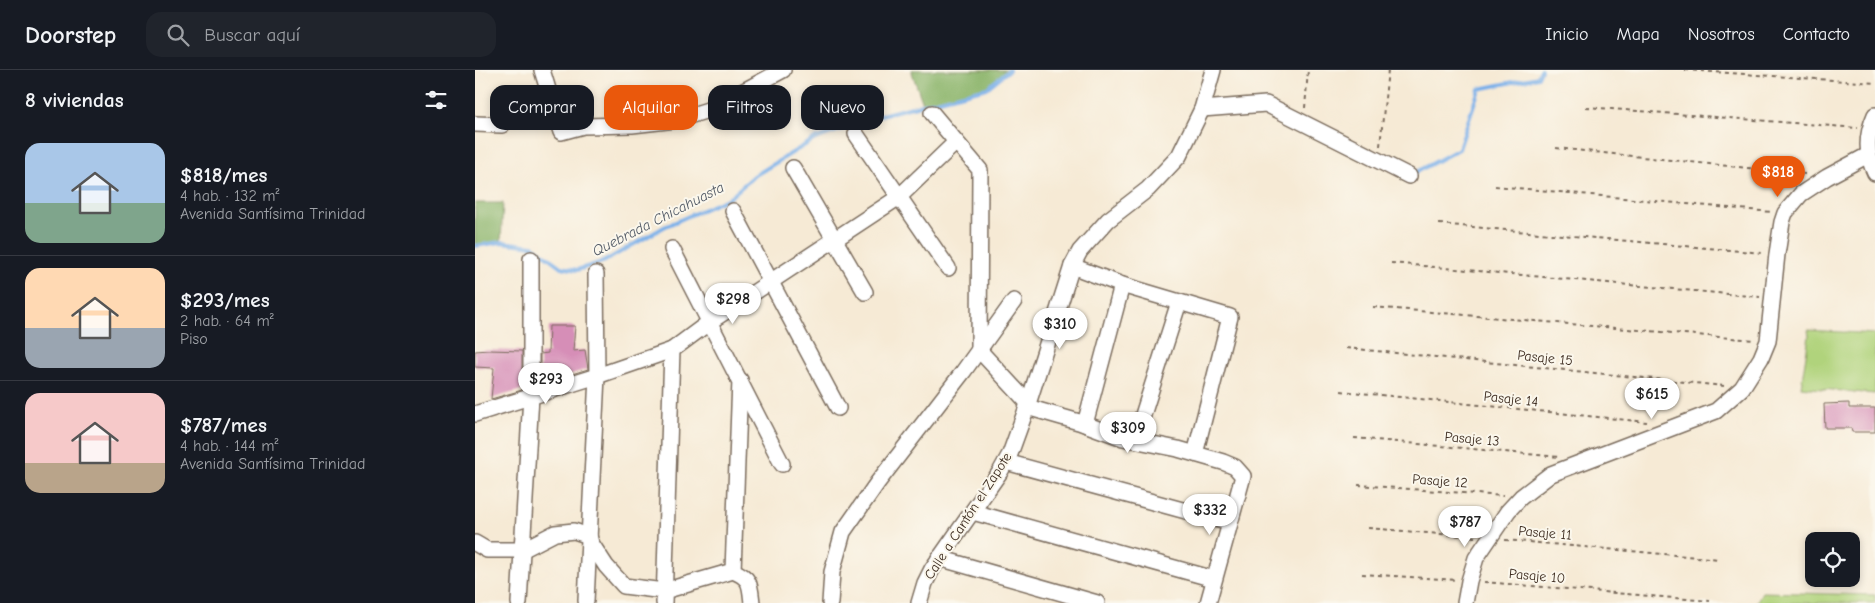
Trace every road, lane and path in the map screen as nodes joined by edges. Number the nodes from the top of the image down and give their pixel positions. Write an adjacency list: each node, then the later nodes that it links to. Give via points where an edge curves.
1 (542, 70): 2 (street, via 561,132 583,126 676,120 708,110)
2 (783, 70)
3 (1213, 70): 9 (street, Calle a Cantón el Zapote)
4 (1309, 70): 12 (path)
5 (1388, 70): 19 (path)
6 (1685, 70): 7 (path)
7 (1875, 84)
8 (1586, 107): 11 (path)
9 (1202, 108): 12 (street, via 1266,104); 34 (street, Calle a Cantón el Zapote, via 1179,156 1149,189 1109,220 1080,252)
10 (932, 113): 16 (street)
11 (1872, 122): 18 (street, via 1867,142)
12 (1303, 123): 19 (street)
13 (475, 124): 14 (street)
14 (490, 125)
15 (855, 134): 25 (street)
16 (956, 142): 25 (street); 48 (street, via 980,170)
17 (1556, 148): 23 (path)
18 (1868, 155): 21 (street); 23 (street)
19 (1379, 161): 22 (street)
20 (793, 168): 29 (street)
21 (1875, 173)
22 (1409, 176)
23 (1827, 177): 27 (street, via 1801,194)
24 (1495, 186): 27 (path)
25 (899, 196): 29 (street); 35 (street)
26 (733, 211): 37 (street)
27 (1785, 214): 31 (street)
28 (1439, 224): 31 (path)
29 (835, 239): 37 (street); 39 (street)
30 (672, 248): 44 (street)
31 (1777, 254): 40 (street)
32 (531, 259): 53 (street)
33 (1391, 263): 40 (path)
34 (1072, 266): 38 (street); 54 (street, Calle a Cantón el Zapote)
35 (948, 268)
36 (596, 274): 49 (street)
37 (771, 282): 44 (street); 55 (street)
38 (1122, 285): 42 (street); 58 (street)
39 (865, 292)
40 (1773, 298): 45 (street)
41 (1013, 300): 48 (street)
42 (1179, 302): 60 (street); 61 (street, via 1229,317)
43 (1373, 307): 45 (path)
44 (710, 322): 47 (street); 50 (street)
45 (1768, 341): 51 (street)
46 (1346, 348): 51 (path, Pasaje 15)
47 (672, 350): 49 (street); 80 (street)
48 (979, 350): 54 (street); 85 (street, via 843,532 832,572)
49 (597, 376): 53 (street); 70 (street)
50 (740, 378): 64 (street); 76 (street)
51 (1742, 388): 66 (street, via 1716,411 1551,474)
52 (1341, 391): 57 (path, Pasaje 14)
53 (531, 396): 56 (street); 73 (street)
54 (1028, 405): 58 (street); 63 (street, Calle a Cantón el Zapote)
55 (838, 408)
56 (475, 414)
57 (1651, 423)
58 (1085, 424): 60 (street)
59 (1354, 438): 62 (path, Pasaje 13)
60 (1135, 440): 61 (street)
61 (1195, 454): 68 (street, via 1235,467 1243,476)
62 (1559, 457)
63 (1006, 462): 67 (street, Calle a Cantón el Zapote); 68 (street)
64 (782, 464)
65 (1358, 485): 66 (path, Pasaje 12)
66 (1521, 497): 71 (street)
67 (973, 512): 74 (street, Calle a Cantón el Zapote); 78 (street)
68 (1230, 523): 78 (street)
69 (1368, 528): 71 (path, Pasaje 11)
70 (589, 536): 73 (street, via 574,531 555,533); 80 (street, via 606,566 625,586); 81 (street)
71 (1490, 538): 75 (path, Pasaje 11); 79 (street, via 1476,558)
72 (475, 543): 73 (street, via 487,550)
73 (521, 550): 83 (street)
74 (939, 558): 86 (street, Calle a Cantón el Zapote, via 925,583); 87 (street)
75 (1720, 558)
76 (733, 571): 80 (street); 84 (street, via 743,575 750,584)
77 (1362, 574): 79 (path, Pasaje 10)
78 (1214, 579): 88 (street)
79 (1469, 581): 82 (path, Pasaje 10); 89 (street)
80 (664, 597)
81 (586, 601)
82 (1710, 601)
83 (519, 603)
84 (752, 603)
85 (829, 603)
86 (919, 603)
87 (1097, 603)
88 (1207, 603)
89 (1465, 603)

